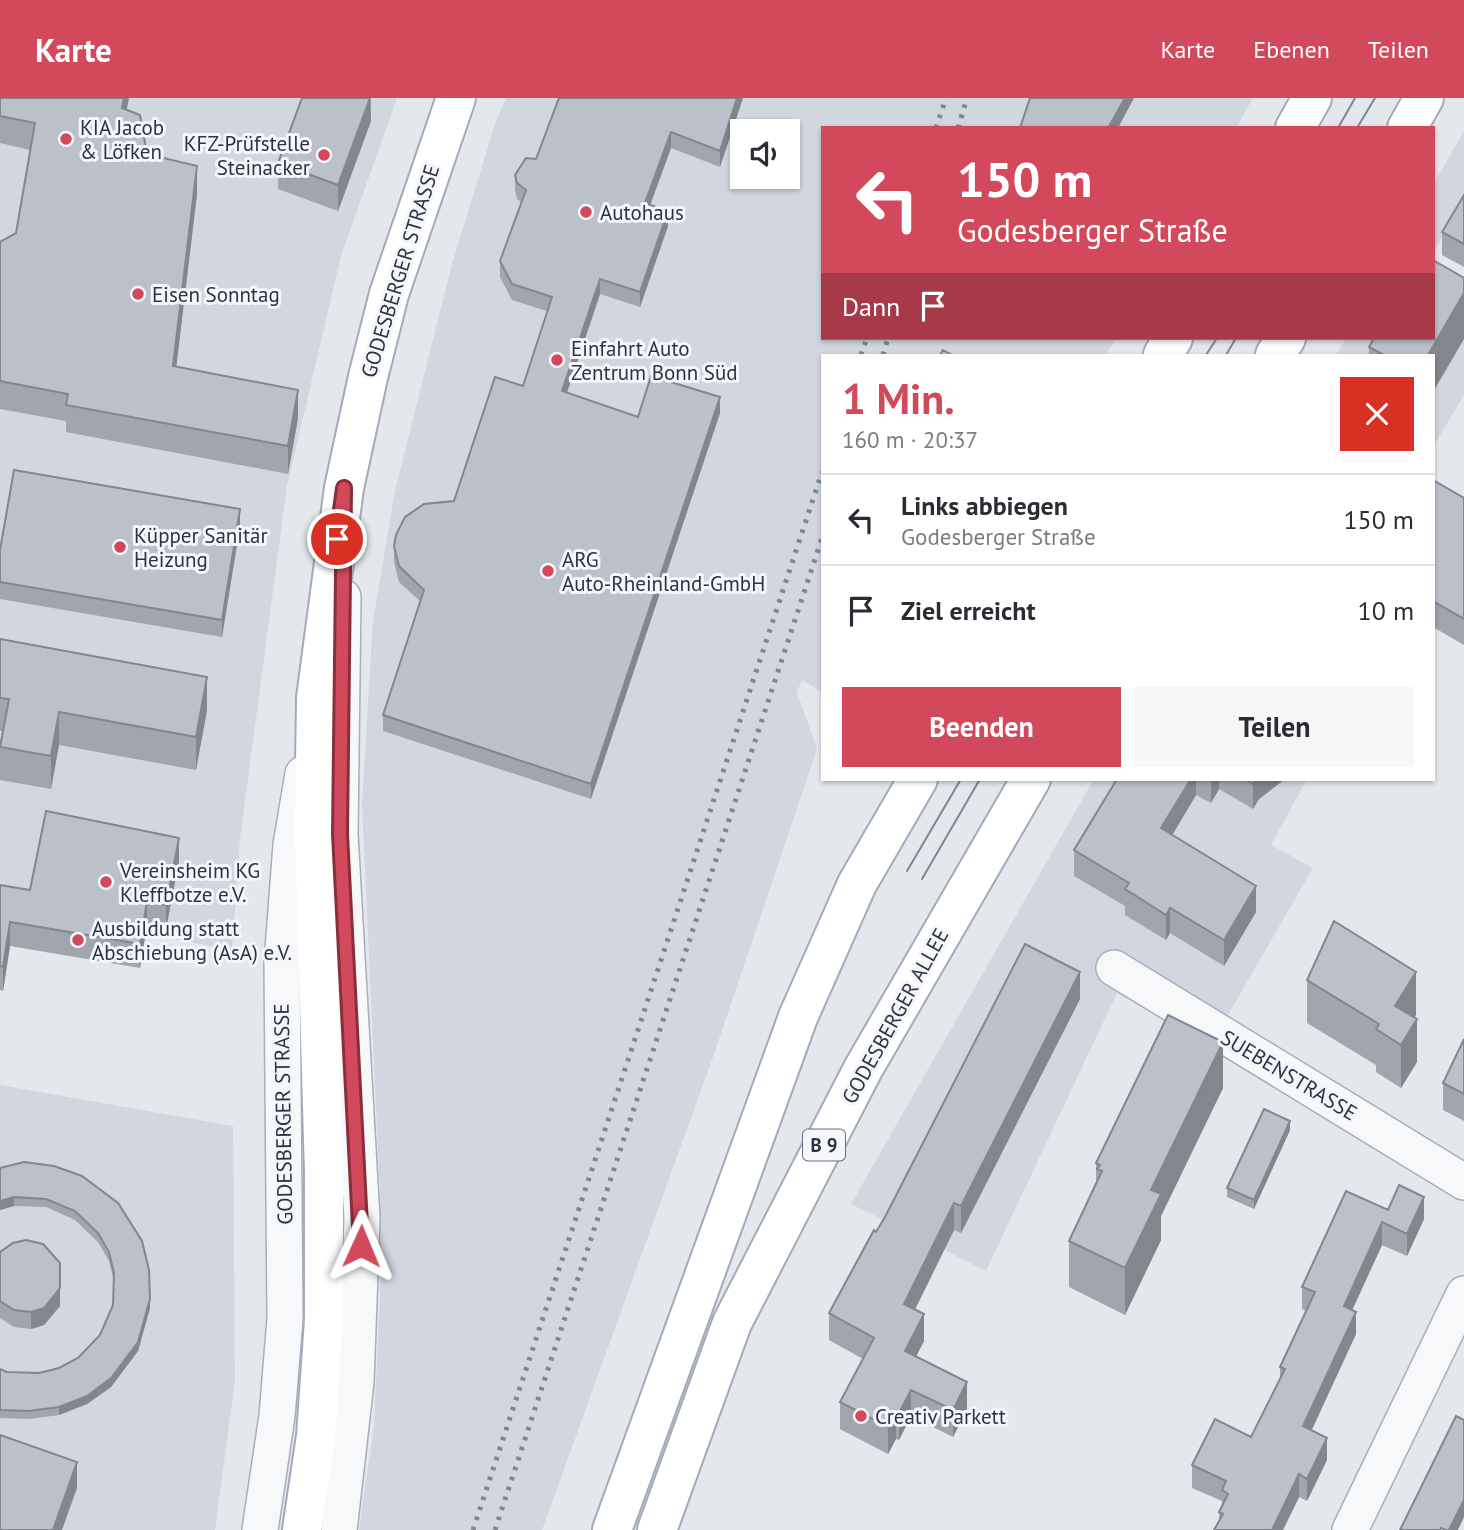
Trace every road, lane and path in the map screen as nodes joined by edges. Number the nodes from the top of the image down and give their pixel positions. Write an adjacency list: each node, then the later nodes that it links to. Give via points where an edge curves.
1 (456, 98): 6 (main road, GODESBERGER STRASSE, via 389,294)
2 (1312, 98): 4 (main road)
3 (1424, 98): 5 (main road)
4 (1296, 126)
5 (1408, 126)
6 (344, 488): 7 (main road, GODESBERGER STRASSE); 15 (street, GODESBERGER STRASSE, via 340,834 362,1219 356,1382)
7 (316, 698): 13 (street, GODESBERGER STRASSE, via 291,845 282,961 285,1319); 14 (main road, GODESBERGER STRASSE, via 314,833 324,1320 316,1436)
8 (917, 781): 16 (main road, via 857,884 798,1017)
9 (1030, 781): 17 (main road, GODESBERGER ALLEE / B 9, via 863,1069 733,1323)
10 (1114, 968): 11 (street, SUEBENSTRASSE)
11 (1464, 1182)
12 (1464, 1294): 18 (street)
13 (260, 1530)
14 (302, 1530)
15 (339, 1530)
16 (612, 1530)
17 (657, 1530)
18 (1350, 1530)

